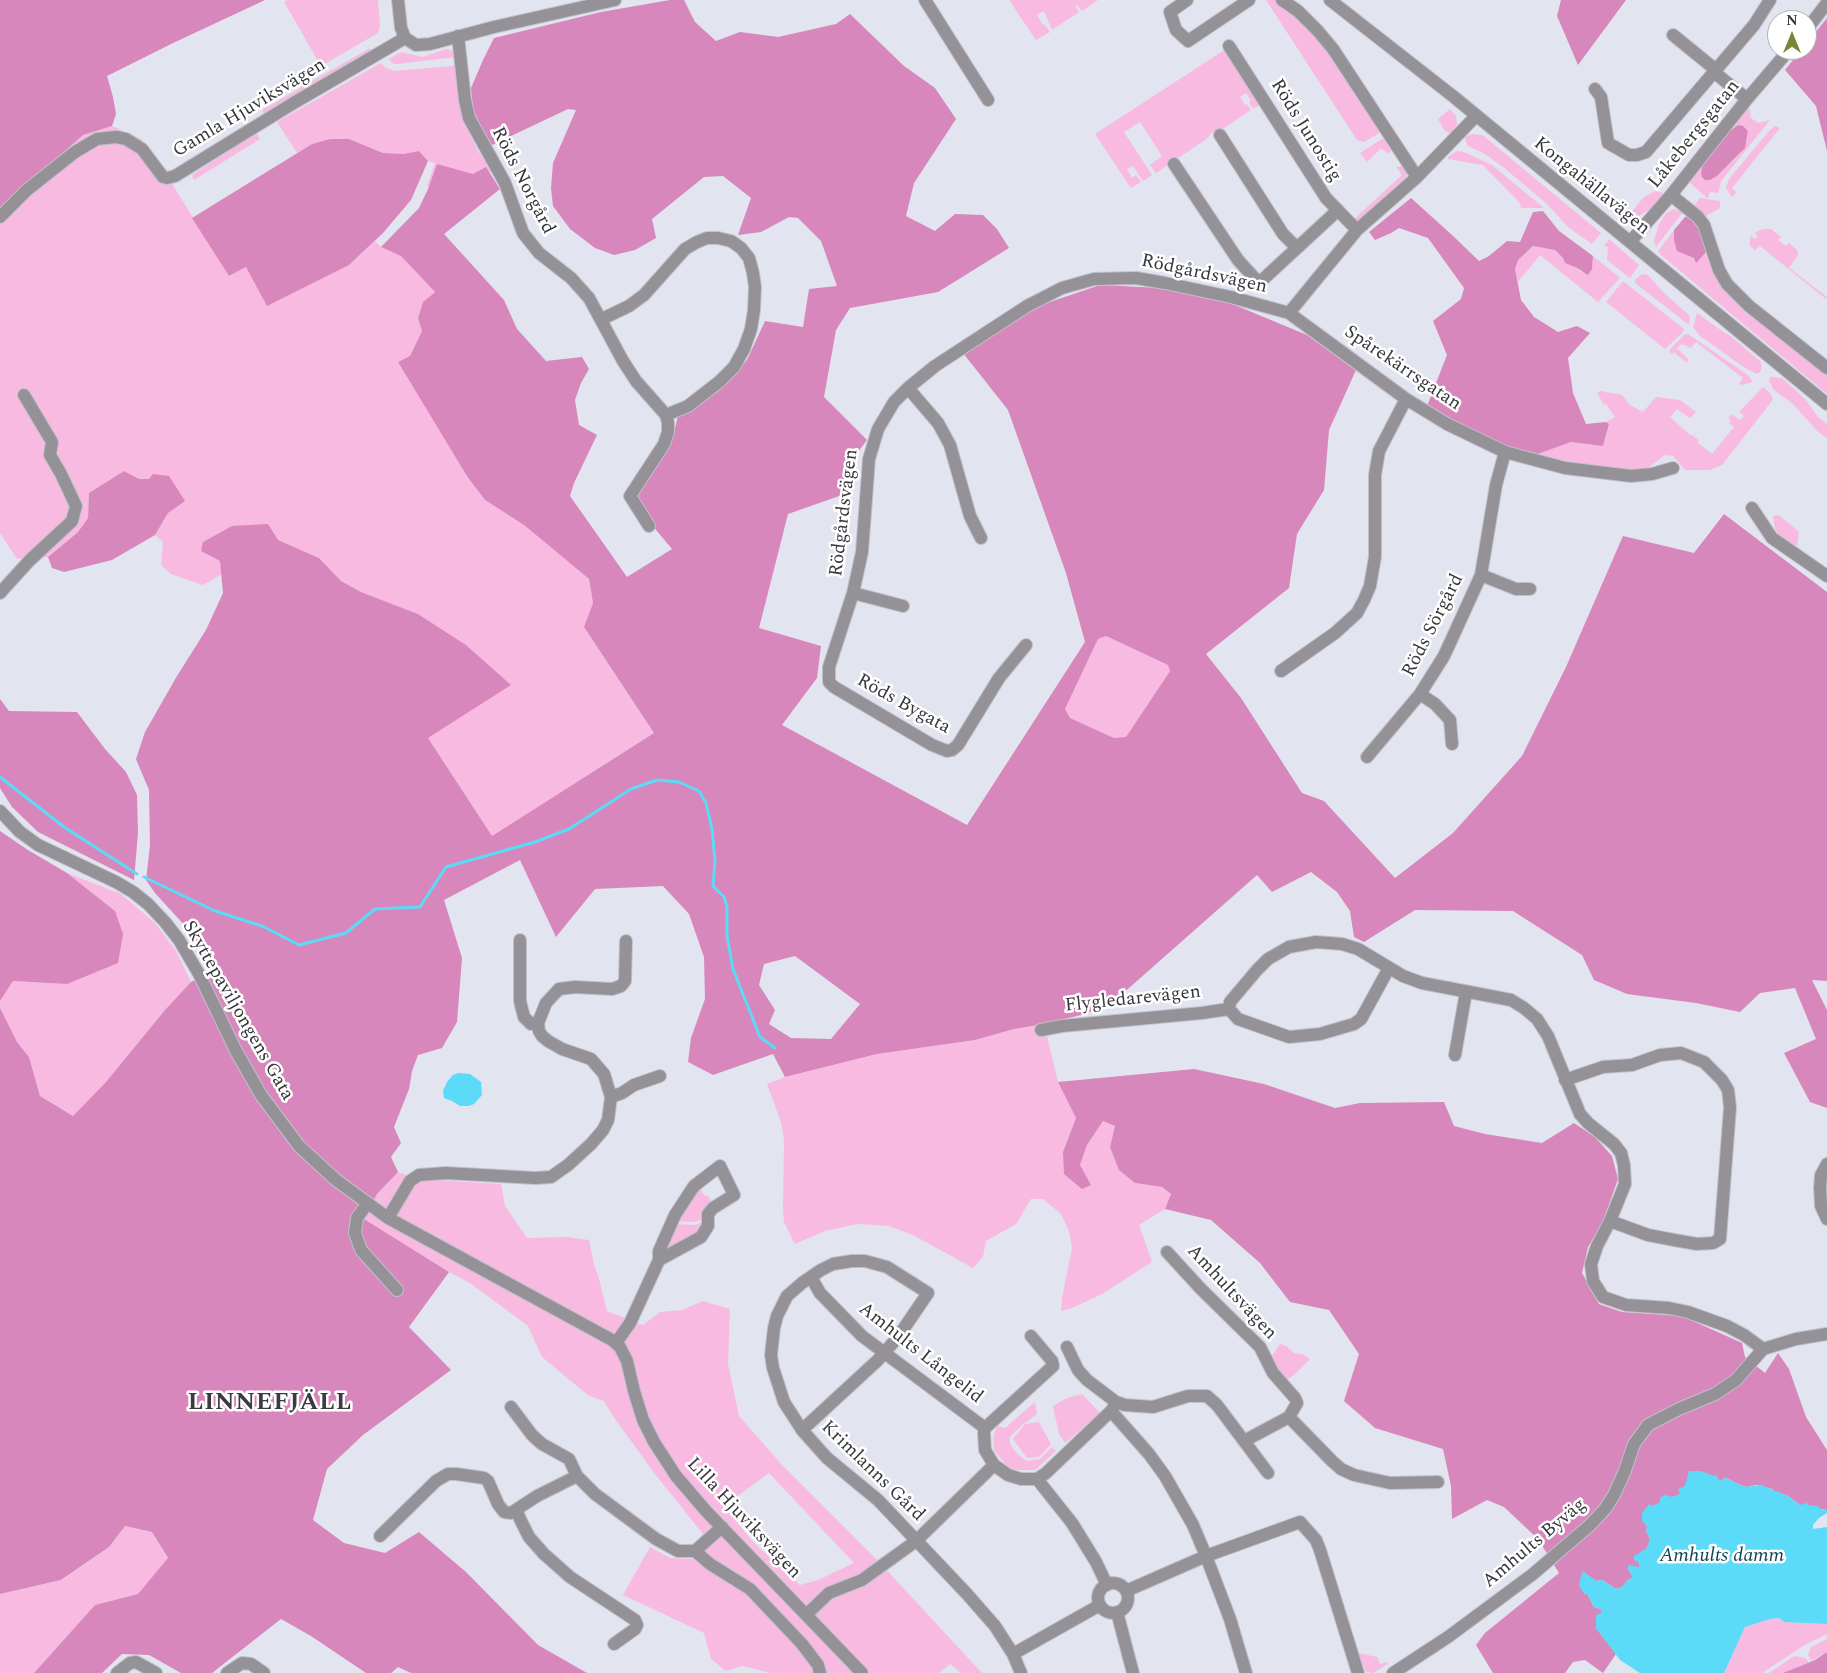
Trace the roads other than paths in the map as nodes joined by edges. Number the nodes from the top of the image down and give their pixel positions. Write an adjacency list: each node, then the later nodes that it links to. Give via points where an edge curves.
1 (398, 0): 14 (street)
2 (615, 0): 10 (street)
3 (925, 0): 20 (street)
4 (1187, 0): 5 (street, via 1170,12 1176,30 1188,41)
5 (1249, 0)
6 (1282, 0): 24 (street, via 1298,11 1334,49)
7 (1330, 0): 21 (street, Kongahällavägen)
8 (1770, 0): 17 (street, via 1754,25)
9 (1827, 3): 11 (street)
10 (556, 6): 13 (street)
11 (1817, 16)
12 (1673, 35): 17 (street)
13 (458, 36): 14 (street, via 416,45); 32 (street, Röds Norgård, via 469,118 505,184 523,233 539,253 578,285)
14 (404, 38): 27 (street, Gamla Hjuviksvägen, via 175,176 163,176 142,149 126,140 116,137 97,139 27,190)
15 (1229, 46): 26 (street, Röds Junostig, via 1326,198)
16 (1780, 60): 19 (street, Låkebergsgatan)
17 (1715, 71): 18 (street, via 1646,152 1637,155 1628,155 1608,143 1601,97); 19 (street)
18 (1595, 89)
19 (1747, 99): 25 (street, Låkebergsgatan)
20 (988, 100)
21 (1476, 116): 24 (street); 29 (street, Kongahällavägen)
22 (1220, 135): 30 (street, via 1283,234)
23 (1174, 164): 30 (street, via 1238,260 1259,283)
24 (1417, 176): 28 (street)
25 (1671, 195): 29 (street, Låkebergsgatan); 33 (street, via 1704,225 1727,284 1749,306)
26 (1338, 210): 28 (street, Röds Junostig); 30 (street)
27 (0, 217)
28 (1357, 230): 31 (street)
29 (1630, 242): 37 (street, Kongahällavägen)
30 (1297, 248)
31 (1289, 313): 34 (street, Rödgårdsvägen, via 1165,283 1136,278 1094,279 1062,288 1027,306 935,366); 36 (street, Spårekärrsgatan)
32 (602, 319): 38 (street, Röds Norgård, via 636,381); 38 (street, via 629,306 644,294 685,249 697,242 707,238 731,241 749,258 754,280 754,310 744,349 734,367 720,381 688,406)
33 (1827, 368)
34 (908, 388): 43 (street, via 938,423 947,439 970,516); 48 (street, Rödgårdsvägen, via 882,420 873,441 866,486 862,552)
35 (24, 395): 47 (street, via 52,442 50,455 76,506 72,521)
36 (1406, 399): 39 (street, Spårekärrsgatan, via 1447,424); 51 (street, via 1379,451 1375,475 1375,557 1364,600 1357,613 1335,634)
37 (1827, 404)
38 (666, 416): 42 (street, via 668,432 664,444 630,496)
39 (1505, 452): 40 (street, Spårekärrsgatan, via 1565,468 1631,476); 44 (street, Röds Sörgård, via 1496,485)
40 (1673, 468)
41 (1752, 508): 45 (street, via 1772,538)
42 (648, 526)
43 (981, 538)
44 (1481, 575): 46 (street, Röds Sörgård, via 1516,589); 53 (street, Röds Sörgård, via 1444,656)
45 (1827, 576)
46 (1530, 589)
47 (0, 593)
48 (853, 593): 49 (street, Rödgårdsvägen); 52 (street, Rödgårdsvägen, via 829,667)
49 (903, 606)
50 (1026, 645): 52 (street, Röds Bygata, via 994,685 958,744 948,751 924,740)
51 (1281, 670)
52 (829, 682)
53 (1420, 694): 54 (street, Röds Sörgård, via 1436,704 1450,720); 55 (street, Röds Sörgård)
54 (1452, 744)
55 (1367, 757)
56 (0, 811): 69 (street, Skyttepaviljongens Gata, via 38,845 116,882 148,904 179,940 236,1051 284,1128 336,1180)
57 (520, 940): 62 (street, via 520,1001 524,1017 531,1024)
58 (626, 941): 62 (street, via 625,981 621,986 612,989 559,989 546,1003)
59 (1389, 968): 60 (street, Flygledarevägen, via 1422,983); 61 (street, Flygledarevägen, via 1358,949 1342,944 1316,942 1289,947 1256,970 1230,1002); 61 (street, Flygledarevägen, via 1361,1019 1320,1034 1302,1037 1281,1035 1238,1019)
60 (1466, 992): 64 (street); 66 (street, Flygledarevägen, via 1512,1000 1537,1019 1548,1036)
61 (1230, 1008): 63 (street, Flygledarevägen)
62 (538, 1023): 67 (street, via 539,1031 548,1041 591,1059 599,1066)
63 (1041, 1030)
64 (1455, 1055)
65 (660, 1076): 67 (street)
66 (1565, 1080): 72 (street, Flygledarevägen, via 1580,1114 1621,1154 1625,1184); 72 (street, via 1603,1067 1632,1065 1660,1055 1680,1053 1704,1062 1728,1090 1730,1107 1720,1239 1697,1244 1648,1235)
67 (610, 1097): 70 (street, via 608,1120 603,1130 558,1174 535,1178 446,1173 419,1175 410,1181)
68 (1827, 1164): 71 (street, via 1821,1175 1820,1188 1821,1206)
69 (367, 1204): 70 (street, Skyttepaviljongens Gata); 76 (street, via 357,1218 355,1232 361,1250)
70 (388, 1218): 79 (street, Skyttepaviljongens Gata)
71 (1827, 1219)
72 (1610, 1221): 81 (street, Flygledarevägen, via 1591,1264 1593,1281 1603,1297 1626,1305 1688,1312 1726,1326)
73 (1167, 1252): 85 (street, Amhultsvägen, via 1260,1347 1272,1373 1295,1398 1297,1403)
74 (659, 1260): 74 (street, via 700,1237 708,1226 708,1214 734,1195 720,1166 694,1186 675,1215 658,1251); 79 (street, via 630,1323)
75 (806, 1280): 82 (street, Amhults Långelid); 82 (street, Krimlanns Gård, via 833,1264 866,1261 887,1267 928,1293); 87 (street, Krimlanns Gård, via 787,1296 779,1310 771,1355 784,1402)
76 (397, 1290)
77 (1827, 1334): 81 (street)
78 (1030, 1336): 86 (street, via 1053,1366)
79 (616, 1343): 95 (street, Lilla Hjuviksvägen, via 625,1356 638,1405 654,1442 676,1476)
80 (1067, 1347): 83 (street, via 1082,1375)
81 (1763, 1349): 117 (street, Amhults Byväg, via 1736,1380 1715,1394 1678,1408 1648,1425 1634,1444 1614,1495 1590,1525 1537,1571)
82 (881, 1356): 86 (street, Amhults Långelid, via 929,1385); 87 (street)
83 (1114, 1406): 88 (street, via 1153,1407 1188,1396 1206,1396 1217,1405); 92 (street); 99 (street, via 1164,1476 1193,1525)
84 (511, 1407): 91 (street, via 537,1440 569,1458)
85 (1289, 1417): 88 (street); 93 (street, via 1332,1461 1348,1472 1390,1483)
86 (985, 1428): 89 (street, Amhults Långelid, via 986,1450)
87 (802, 1430): 97 (street, Krimlanns Gård, via 826,1458 878,1500)
88 (1244, 1441): 90 (street)
89 (994, 1465): 92 (street, via 1008,1475); 97 (street)
90 (1268, 1473)
91 (577, 1476): 94 (street, via 537,1496); 98 (street, via 595,1494 664,1544 678,1551)
92 (1037, 1479): 100 (street, via 1072,1523)
93 (1438, 1482)
94 (517, 1511): 96 (street, via 504,1512 484,1478 448,1474 436,1481); 105 (street, via 526,1532 544,1554 570,1577 635,1620 635,1629)
95 (722, 1527): 98 (street); 104 (street, Lilla Hjuviksvägen)
96 (380, 1536)
97 (916, 1541): 104 (street, via 862,1580 828,1593); 106 (street, Krimlanns Gård, via 995,1626)
98 (695, 1551): 111 (street, via 750,1589 802,1644)
99 (1206, 1556): 101 (street); 115 (street); 116 (street, via 1300,1522 1316,1540 1320,1550)
100 (1107, 1585): 101 (street, via 1118,1584); 102 (street, via 1100,1592)
101 (1126, 1592): 103 (street, via 1126,1605)
102 (1100, 1605): 103 (street, via 1107,1612); 106 (street)
103 (1117, 1612): 114 (street)
104 (806, 1614): 112 (street, Lilla Hjuviksvägen)
105 (614, 1644)
106 (1013, 1654): 113 (street, Krimlanns Gård)
107 (117, 1673): 108 (street, via 136,1662)
108 (156, 1673)
109 (226, 1673): 110 (street, via 242,1663 251,1664)
110 (264, 1673)
111 (820, 1673)
112 (862, 1673)
113 (1021, 1673)
114 (1133, 1673)
115 (1246, 1673)
116 (1358, 1673)
117 (1393, 1673)

